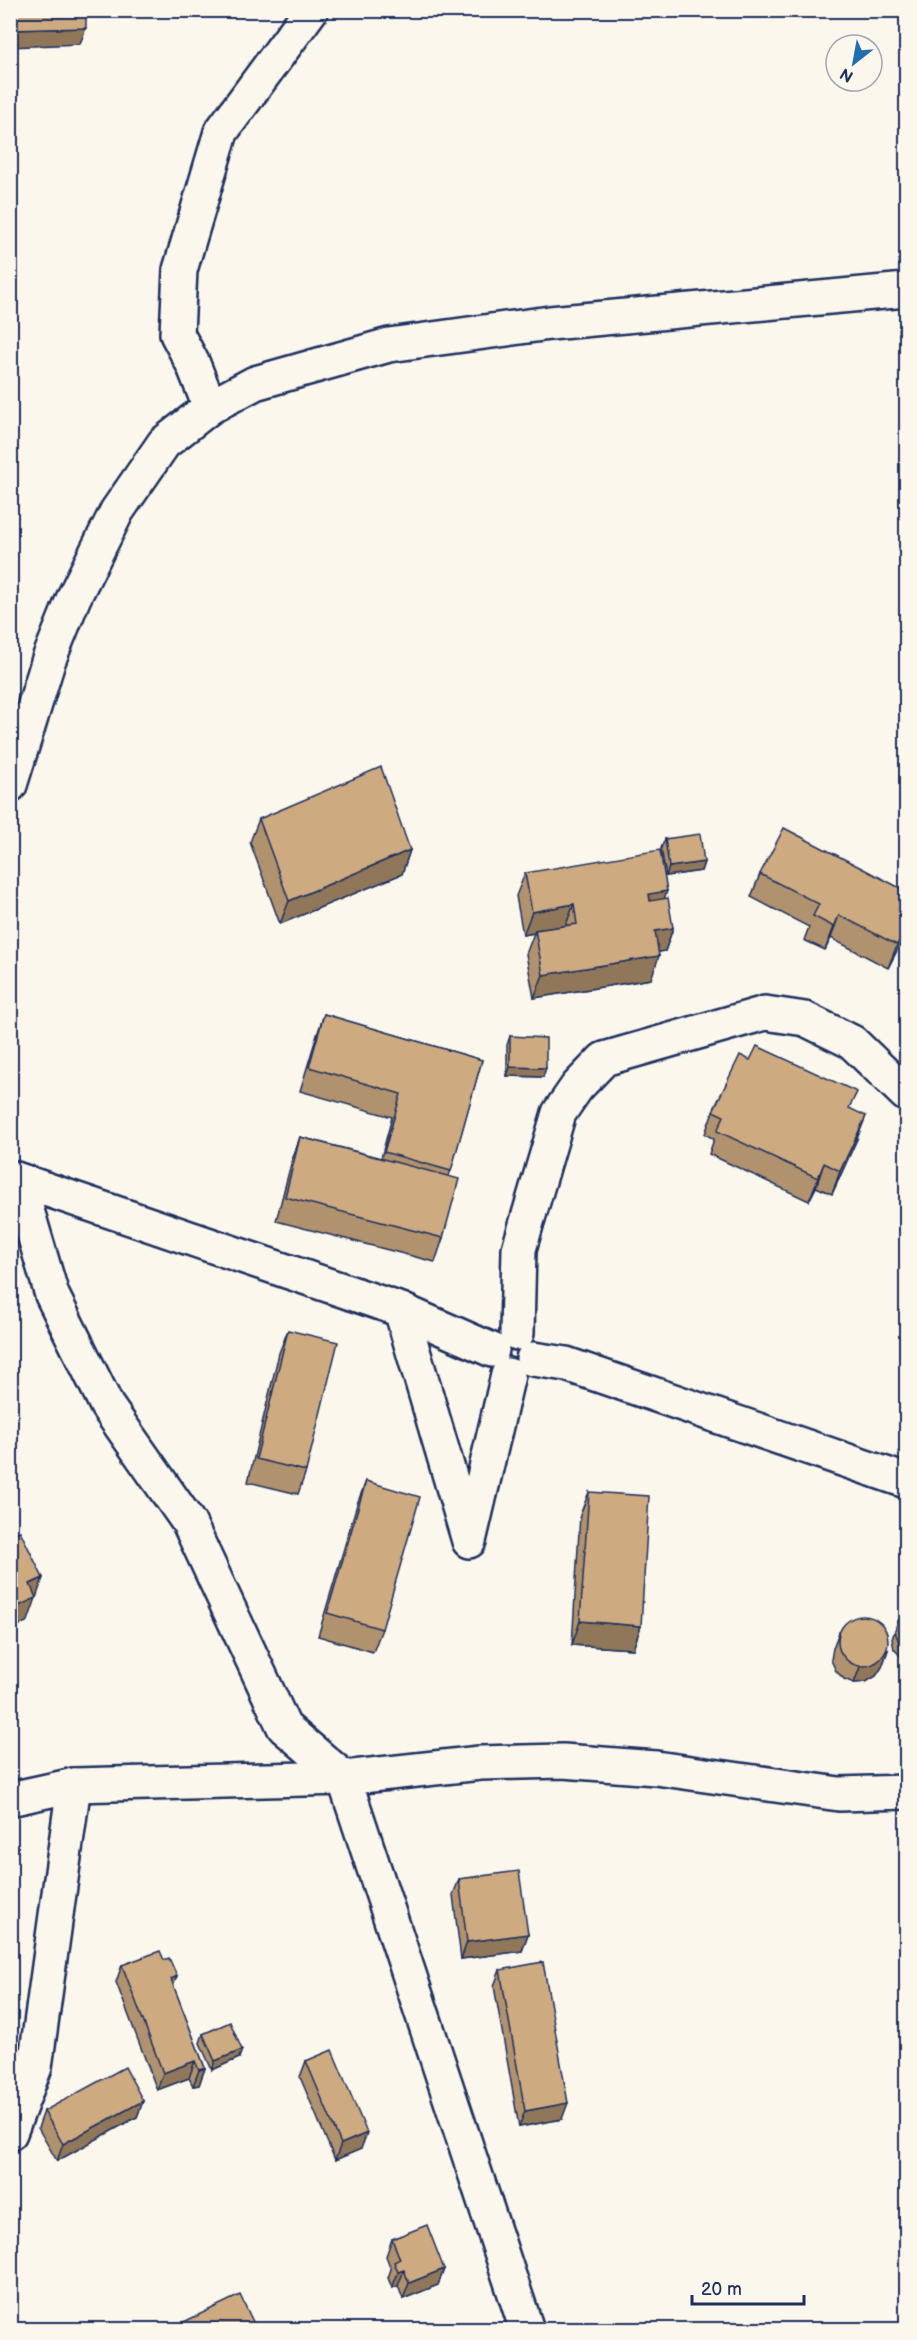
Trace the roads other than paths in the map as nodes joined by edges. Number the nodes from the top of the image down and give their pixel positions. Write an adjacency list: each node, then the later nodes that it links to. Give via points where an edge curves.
1 (311, 10): 3 (street, via 221,132 180,270 177,334)
2 (906, 290): 3 (street, via 550,323 388,345 255,383)
3 (210, 407): 4 (street, via 164,443 117,511 74,597 49,659)
4 (10, 785)
5 (906, 1094): 8 (street, via 852,1042 805,1019 765,1013 604,1059 559,1113 519,1249)
6 (14, 1178): 7 (street); 10 (street, via 52,1295 106,1406 189,1523 284,1727)
7 (401, 1310): 8 (street); 8 (street, via 469,1541)
8 (512, 1354): 9 (street, via 566,1364)
9 (906, 1481)
10 (344, 1778): 11 (street); 12 (street, via 480,1763 563,1761 656,1768 839,1794); 15 (street)
11 (74, 1785): 13 (street); 14 (street, via 35,2067)
12 (906, 1792)
13 (10, 1799)
14 (10, 2133)
15 (527, 2330)

